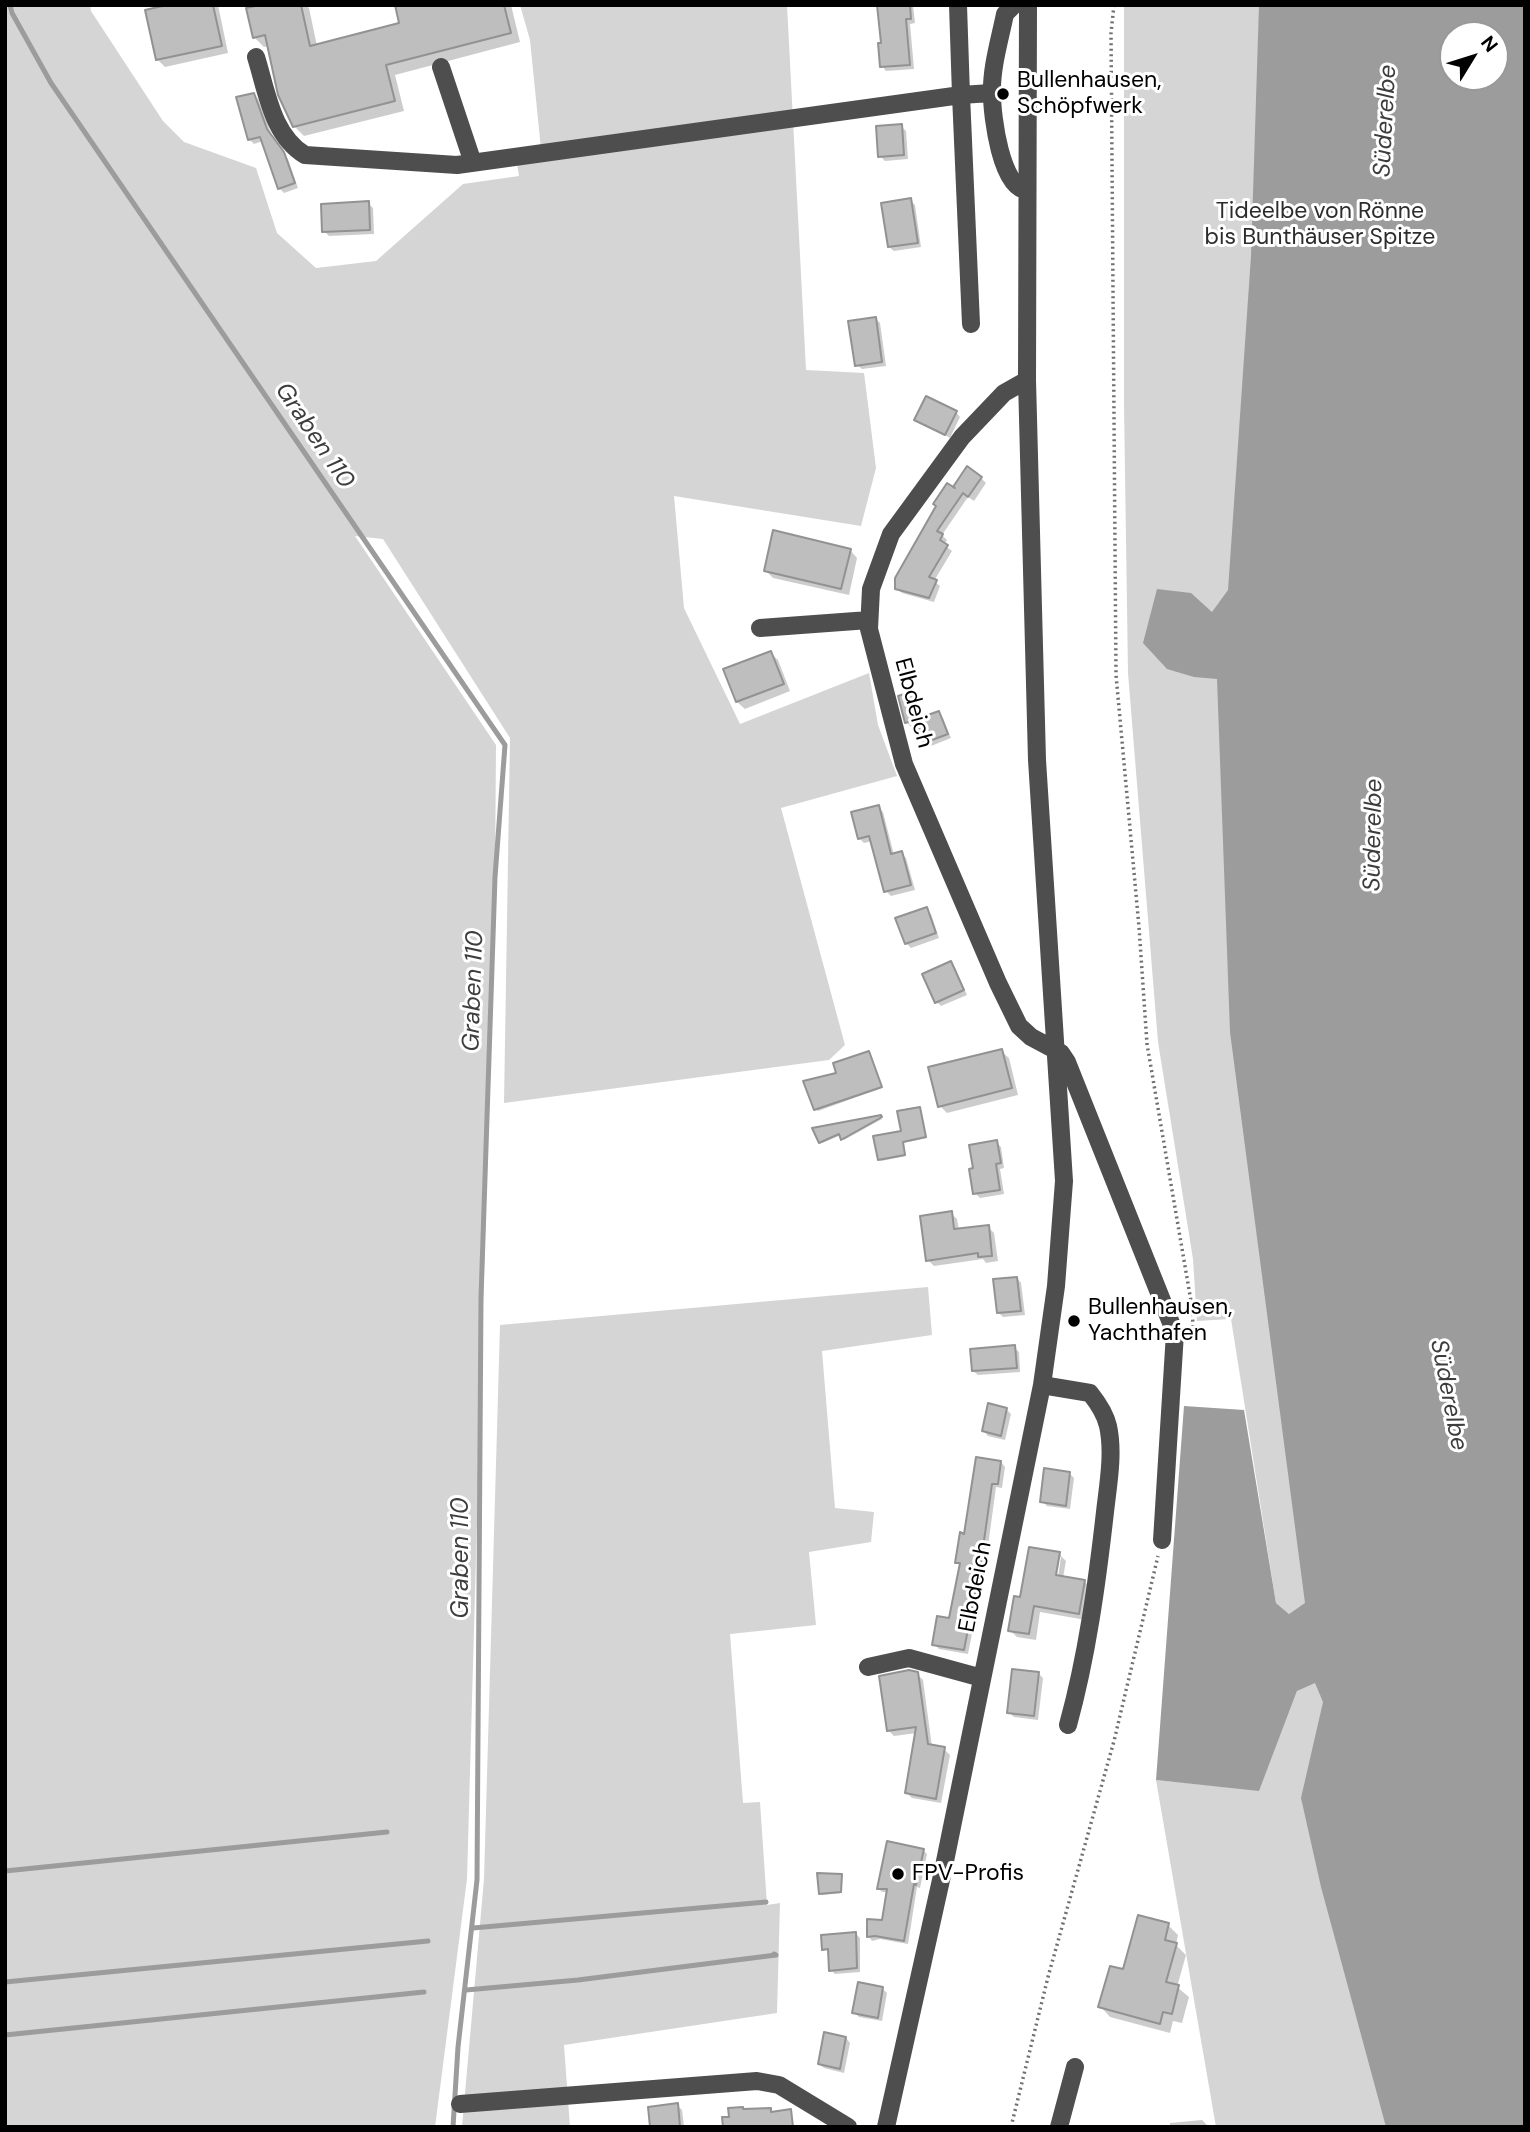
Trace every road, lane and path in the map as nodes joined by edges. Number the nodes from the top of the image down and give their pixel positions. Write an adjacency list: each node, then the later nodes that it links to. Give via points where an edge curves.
1 (958, 5): 8 (street)
2 (1014, 5): 7 (street, via 1005,14)
3 (1028, 5): 10 (street, Elbdeich)
4 (1114, 5): 16 (path, via 1116,675 1147,1044 1192,1307 1193,1328)
5 (256, 57): 9 (street, via 278,127 305,155)
6 (441, 67): 9 (street)
7 (992, 93): 8 (street); 10 (street, via 1004,164 1013,183)
8 (961, 95): 9 (street); 11 (street)
9 (473, 163)
10 (1027, 190): 12 (street, Elbdeich)
11 (971, 324)
12 (1027, 380): 13 (street, Elbdeich, via 1004,393 962,436 891,534 871,589); 15 (street, Elbdeich, via 1037,760)
13 (869, 620): 14 (street); 15 (street, Elbdeich, via 904,764 998,983 1019,1026)
14 (760, 628)
15 (1057, 1051): 16 (street, via 1067,1062); 17 (street, Elbdeich, via 1064,1181)
16 (1175, 1333): 18 (street)
17 (1042, 1385): 20 (street, Elbdeich); 21 (street, via 1090,1393 1101,1407 1110,1449 1099,1563)
18 (1162, 1540): 26 (path)
19 (868, 1667): 20 (street, via 909,1658)
20 (982, 1678): 25 (street, Elbdeich)
21 (1068, 1724)
22 (1075, 2067): 27 (street)
23 (460, 2104): 24 (street, via 757,2081 779,2085)
24 (848, 2127)
25 (886, 2127)
26 (1011, 2127)
27 (1059, 2127)

